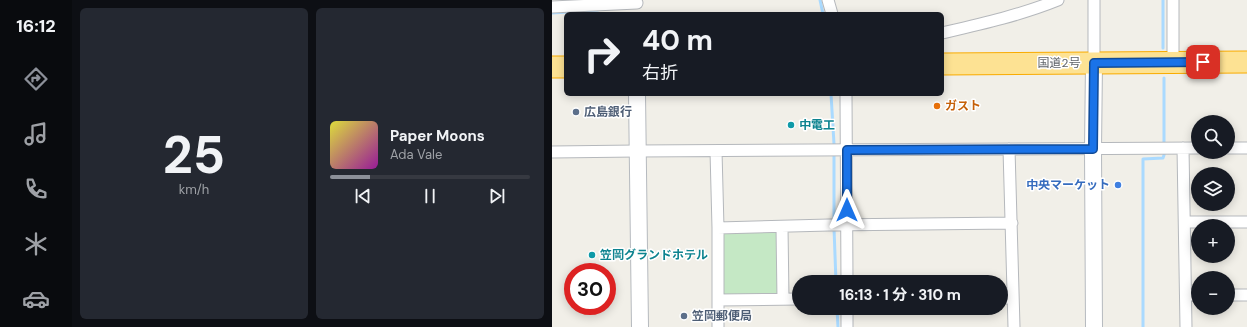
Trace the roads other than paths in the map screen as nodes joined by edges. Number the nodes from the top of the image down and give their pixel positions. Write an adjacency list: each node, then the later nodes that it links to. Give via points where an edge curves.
1 (828, 0): 7 (street)
2 (1058, 0): 8 (street)
3 (1094, 0): 11 (street)
4 (1173, 0): 9 (street)
5 (637, 6): 6 (street)
6 (552, 7)
7 (833, 12)
8 (944, 33)
9 (1173, 62): 10 (highway, 国道2号); 11 (highway, 国道2号)
10 (1247, 62)
11 (1094, 63): 12 (highway, 国道2号); 22 (street)
12 (944, 64)
13 (552, 67): 14 (highway)
14 (564, 67)
15 (637, 96): 24 (street)
16 (846, 96): 23 (street)
17 (1183, 148): 18 (street); 22 (street); 27 (street)
18 (1191, 148)
19 (1235, 148): 20 (street)
20 (1247, 148)
21 (1009, 149): 22 (street); 23 (street); 29 (street)
22 (1093, 149): 48 (street)
23 (844, 150): 25 (street); 30 (street)
24 (637, 151): 25 (street); 26 (street); 44 (street)
25 (716, 151): 32 (street)
26 (552, 152)
27 (1185, 222): 28 (street); 34 (street)
28 (1247, 222)
29 (1012, 223): 30 (street); 39 (street)
30 (838, 225): 31 (street); 33 (street)
31 (782, 227): 32 (street); 40 (street)
32 (718, 228): 42 (street)
33 (846, 275)
34 (1186, 295): 35 (street); 49 (street)
35 (1191, 295)
36 (1235, 295): 37 (street)
37 (1247, 295)
38 (1008, 298): 39 (street)
39 (1013, 298): 47 (street)
40 (783, 299): 41 (street); 42 (street)
41 (792, 299)
42 (718, 300): 45 (street)
43 (847, 315): 46 (street)
44 (640, 327)
45 (718, 327)
46 (847, 327)
47 (1014, 327)
48 (1094, 327)
49 (1186, 327)

